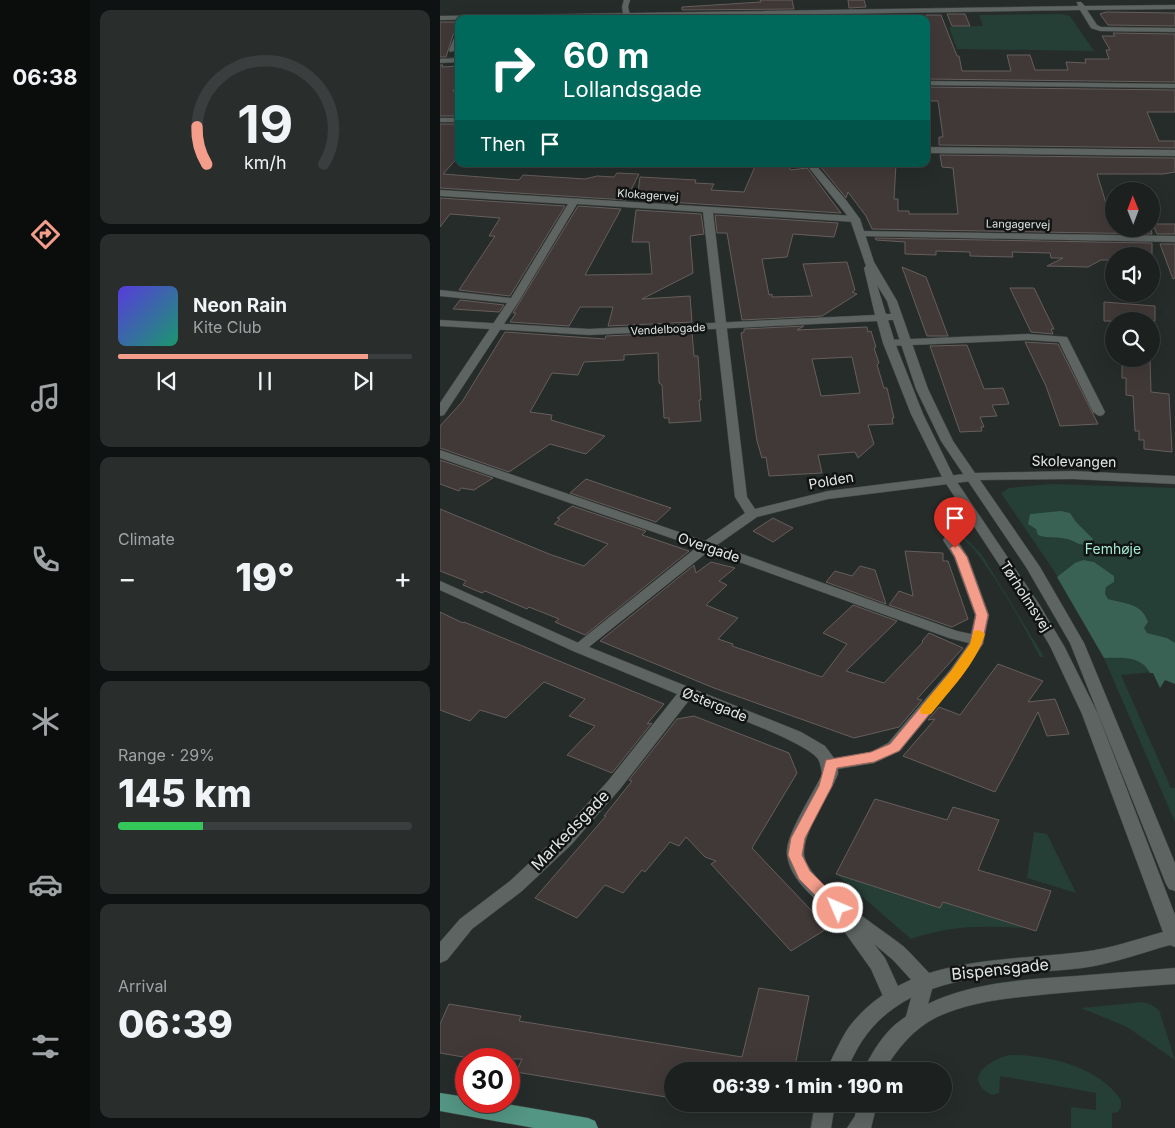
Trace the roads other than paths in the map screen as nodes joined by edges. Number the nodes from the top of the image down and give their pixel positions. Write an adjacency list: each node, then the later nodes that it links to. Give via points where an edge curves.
1 (627, 0): 5 (street)
2 (1078, 0): 4 (street)
3 (1175, 7): 4 (street)
4 (1083, 8): 6 (street); 9 (street, via 1094,26 1100,29)
5 (627, 15)
6 (728, 15)
7 (440, 18): 8 (street)
8 (455, 18)
9 (1175, 30)
10 (455, 45): 11 (street)
11 (453, 50)
12 (455, 60): 13 (street)
13 (440, 61)
14 (930, 83): 15 (street)
15 (1175, 86)
16 (440, 120): 17 (street)
17 (455, 120)
18 (930, 150): 19 (street)
19 (1175, 153)
20 (813, 167): 24 (street, Tørholmsvej, via 844,202)
21 (440, 193): 22 (street, Klokagervej)
22 (574, 201): 23 (street, Klokagervej); 29 (street)
23 (708, 211): 24 (street, Klokagervej); 34 (street)
24 (854, 219): 25 (street, Tørholmsvej)
25 (861, 234): 26 (street, Langagervej); 27 (street, Tørholmsvej)
26 (1175, 239)
27 (869, 262): 30 (street, Tørholmsvej, via 886,288); 31 (street, Tørholmsvej)
28 (440, 293): 29 (street)
29 (514, 301): 33 (street)
30 (897, 317): 31 (street, Vendelbogade); 36 (street, Tørholmsvej)
31 (882, 318): 34 (street, Vendelbogade); 35 (street, Tørholmsvej)
32 (440, 323): 33 (street, Vendelbogade)
33 (498, 326): 34 (street, Vendelbogade, via 589,332); 37 (street)
34 (721, 326): 43 (street, via 741,497)
35 (890, 342): 36 (street); 41 (street, Tørholmsvej, via 917,414)
36 (904, 342): 38 (street, via 1028,337 1063,339); 40 (street, Tørholmsvej, via 931,413 956,456)
37 (440, 412)
38 (1099, 412)
39 (440, 454): 45 (street, Overgade)
40 (972, 476): 41 (street, Polden); 42 (street, Skolevangen); 51 (street, Tørholmsvej, via 1034,567 1077,643)
41 (949, 479): 43 (street, Polden, via 828,495); 53 (street, Tørholmsvej, via 1057,646 1090,714)
42 (1175, 480)
43 (752, 514): 45 (street, Polden)
44 (950, 540): 47 (street, via 961,557 982,615)
45 (708, 546): 47 (street, Overgade, via 954,635); 48 (street, Polden)
46 (440, 585): 48 (street, Østergade)
47 (977, 640): 50 (street, via 955,674 894,747 874,757)
48 (578, 648): 49 (street, Østergade)
49 (687, 692): 50 (street, Østergade, via 819,748); 54 (street, Markedsgade, via 614,785 565,840 516,886 466,924)
50 (830, 764): 52 (street, via 830,774 798,838 795,855 804,874)
51 (1175, 884)
52 (838, 908): 56 (street, via 897,951); 57 (street, via 878,964)
53 (1175, 937): 56 (street, Bispensgade, via 1086,960 981,968)
54 (440, 955)
55 (1175, 976): 58 (street, Bispensgade, via 1001,991 948,1003)
56 (925, 982): 57 (street, Bispensgade); 58 (street)
57 (893, 997): 59 (street, Bispensgade, via 863,1023)
58 (915, 1020): 60 (street, Bispensgade, via 889,1044)
59 (840, 1062)
60 (878, 1062)
61 (440, 1102): 64 (main road)
62 (824, 1112): 65 (street)
63 (866, 1112): 66 (street, via 864,1121)
64 (588, 1128)
65 (821, 1128)
66 (857, 1128)

